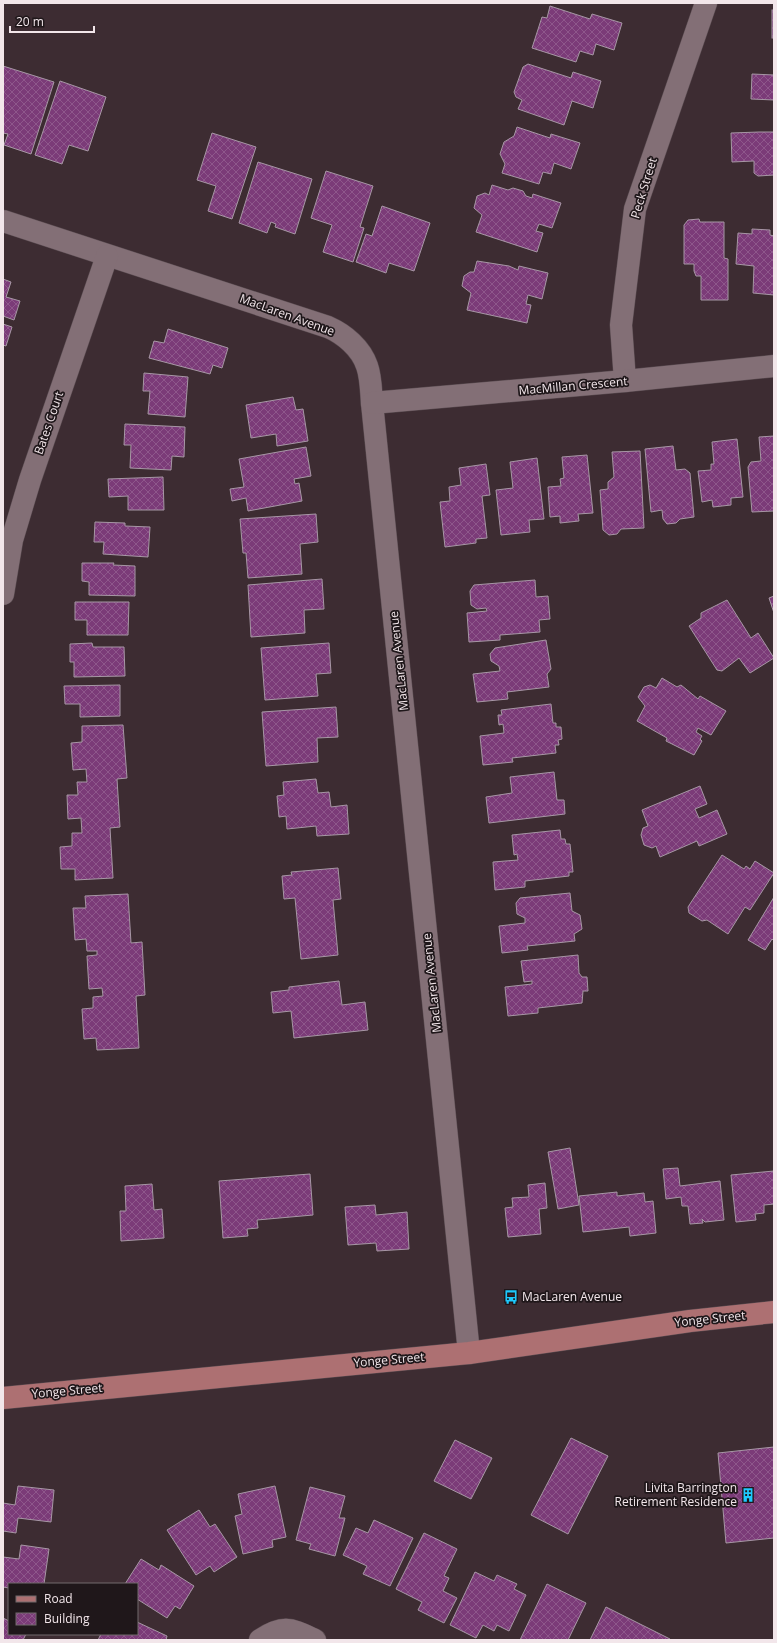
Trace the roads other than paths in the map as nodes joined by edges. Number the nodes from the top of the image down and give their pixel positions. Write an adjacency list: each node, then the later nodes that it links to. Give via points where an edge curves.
1 (706, 3): 5 (street, Peck Street, via 635,209 621,325)
2 (3, 221): 3 (street, MacLaren Avenue)
3 (107, 256): 6 (street, MacLaren Avenue, via 336,331 352,342 363,357 367,367); 7 (street, Bates Court, via 30,480 12,540)
4 (774, 366): 5 (street, MacMillan Crescent)
5 (625, 382): 6 (street, MacMillan Crescent)
6 (372, 403): 9 (street, MacLaren Avenue)
7 (3, 594)
8 (774, 1312): 9 (main road, Yonge Street, via 690,1321)
9 (469, 1353): 10 (main road, Yonge Street)
10 (3, 1398)
11 (260, 1640): 12 (street, via 271,1633 292,1629)
12 (315, 1640)

